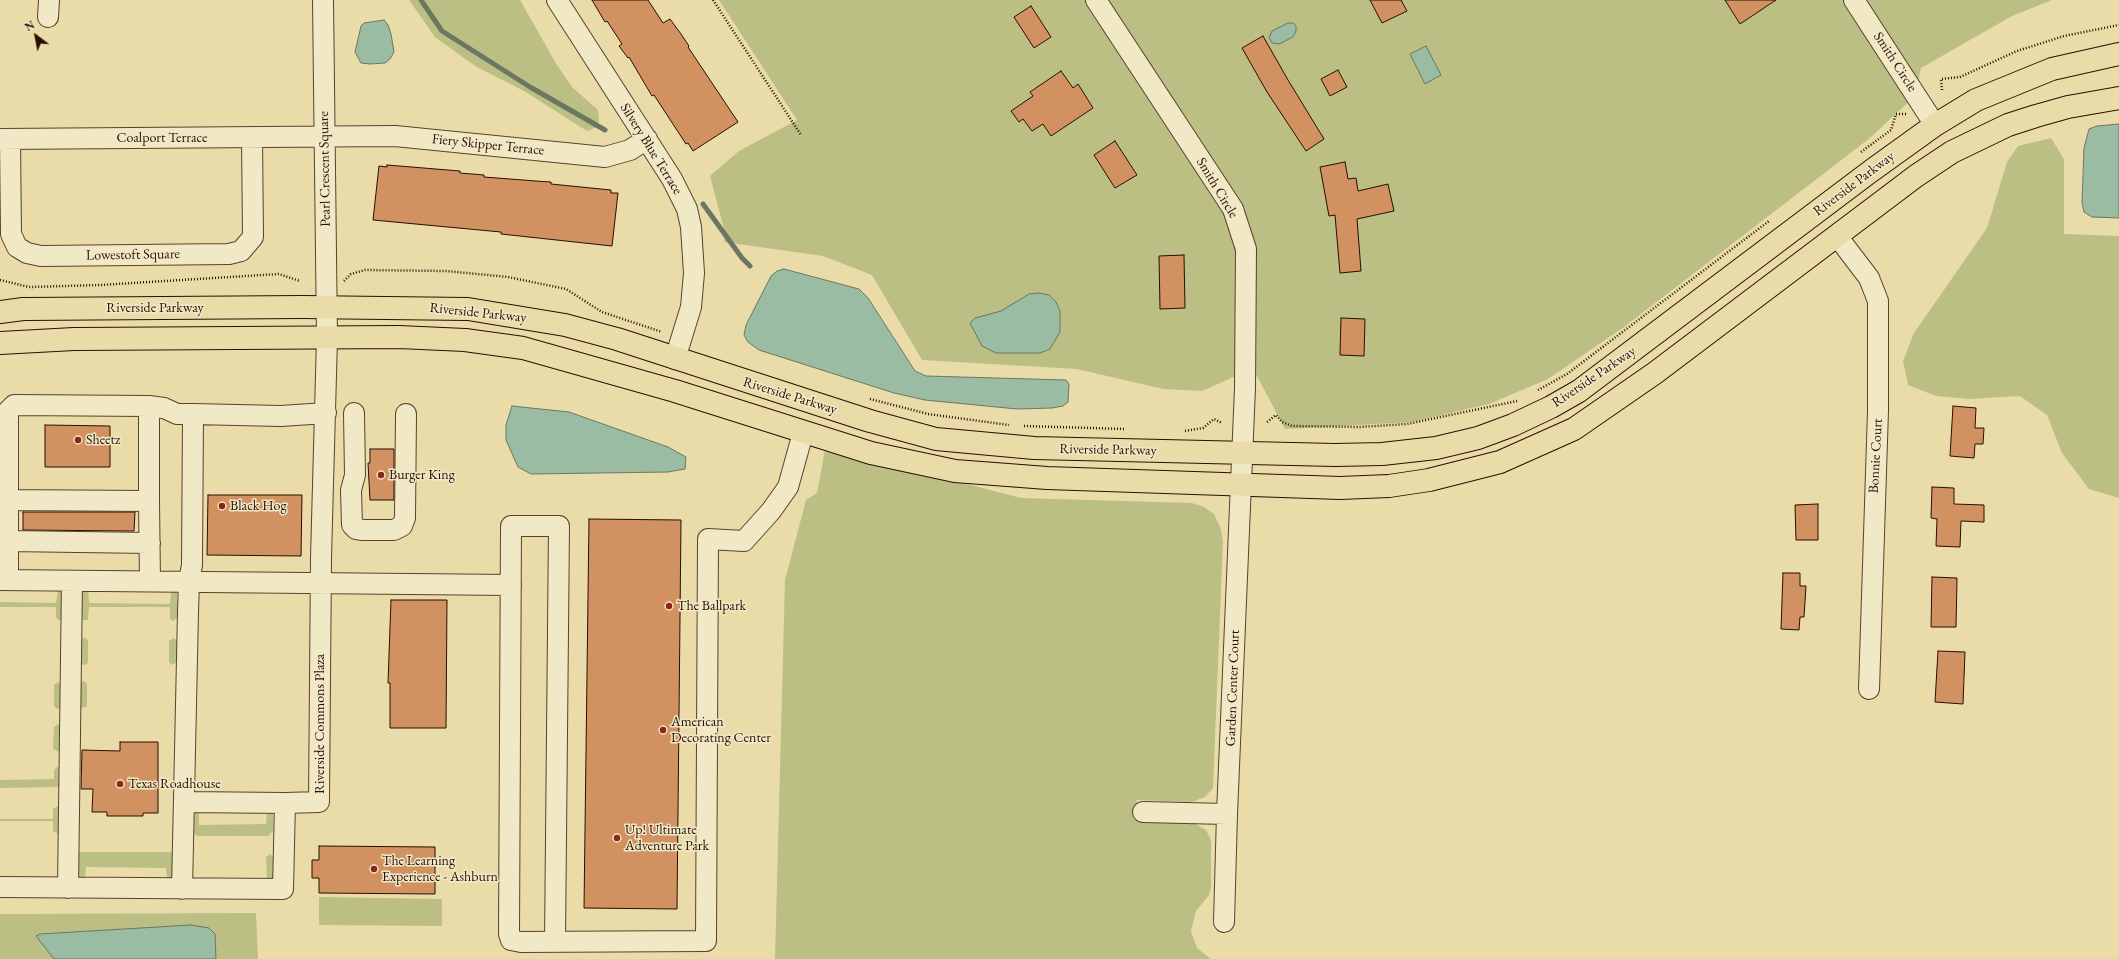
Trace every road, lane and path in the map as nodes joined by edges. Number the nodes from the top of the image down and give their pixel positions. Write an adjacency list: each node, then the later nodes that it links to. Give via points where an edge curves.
1 (324, 0): 12 (street, Pearl Crescent Square)
2 (557, 0): 16 (street, Silvery Blue Terrace)
3 (712, 0): 13 (path)
4 (1096, 0): 43 (street, Smith Circle, via 1223,193 1240,227 1246,250 1245,388)
5 (1854, 0): 11 (street, Smith Circle)
6 (2119, 25): 8 (path, via 2064,36 2017,51 1960,77 1941,79)
7 (2119, 54): 11 (main road, Riverside Parkway, via 2046,71 1976,100)
8 (1942, 90)
9 (2119, 98): 19 (main road, Riverside Parkway, via 2042,114 1978,139 1952,152 1916,176)
10 (1906, 114): 17 (path, via 1896,114 1891,130)
11 (1935, 125): 43 (main road, Riverside Parkway, via 1871,170 1579,391 1520,422 1478,438 1436,448 1382,454)
12 (324, 135): 14 (street, Coalport Terrace); 16 (street, Fiery Skipper Terrace, via 395,136 605,157 630,150); 23 (street, Pearl Crescent Square)
13 (801, 135)
14 (252, 137): 15 (street, Coalport Terrace); 15 (street, Lowestoft Square, via 253,237 241,252 56,256 27,253 17,247 11,234)
15 (5, 139)
16 (647, 140): 27 (street, Silvery Blue Terrace, via 672,179 687,209 692,227 694,248 691,307)
17 (1855, 157)
18 (1774, 218): 28 (path, via 1567,374)
19 (1837, 236): 44 (main road, Riverside Parkway, via 1610,406 1574,429 1500,462 1429,480 1389,486 1340,488); 55 (street, Bonnie Court, via 1869,278 1878,301 1878,411)
20 (0, 280): 21 (path, via 29,287 279,274)
21 (300, 281)
22 (344, 281): 27 (path, via 351,274 365,270 446,271 508,277 566,289 602,312)
23 (327, 307): 24 (main road, Riverside Parkway, via 23,309); 25 (street, Pearl Crescent Square); 27 (main road, Riverside Parkway, via 438,308 494,312 565,325 617,339)
24 (0, 312)
25 (327, 338): 26 (main road, Riverside Parkway, via 74,339); 32 (street, Riverside Commons Plaza); 42 (main road, Riverside Parkway, via 399,337 465,340 523,348 675,391)
26 (0, 344)
27 (678, 349): 43 (main road, Riverside Parkway, via 870,421 936,439 1034,448)
28 (1534, 392)
29 (1522, 398): 36 (path, via 1407,424 1358,427 1292,426 1282,422 1276,415)
30 (869, 399): 38 (path, via 928,414)
31 (149, 406): 34 (street, via 164,408 177,414); 45 (street, via 14,405 8,411); 46 (street)
32 (326, 413): 34 (street, via 281,416); 53 (street, Riverside Commons Plaza, via 323,433)
33 (354, 413): 35 (street, via 355,476 351,490 352,525 363,530 394,530 402,526 405,518)
34 (193, 414): 52 (street, via 192,565)
35 (406, 414)
36 (1267, 422)
37 (1222, 423): 41 (path, via 1214,419 1196,430)
38 (1013, 425)
39 (1020, 426): 40 (path)
40 (1130, 430)
41 (1177, 431)
42 (803, 433): 44 (main road, Riverside Parkway, via 893,459 983,474); 64 (street, via 788,487 771,511 744,541 708,540 706,941)
43 (1241, 453): 44 (street, Garden Center Court)
44 (1241, 484): 59 (street, Garden Center Court)
45 (4, 500): 46 (street); 47 (street)
46 (149, 501): 48 (street)
47 (8, 541): 48 (street); 49 (street)
48 (150, 543): 51 (street)
49 (4, 580): 50 (street)
50 (72, 581): 51 (street); 61 (street)
51 (150, 581): 52 (street)
52 (189, 581): 53 (street); 56 (street)
53 (321, 582): 54 (street); 57 (street, Riverside Commons Plaza, via 319,802)
54 (511, 585): 64 (street, via 509,934 511,940 521,942); 64 (street, via 511,526 559,526)
55 (1869, 689)
56 (185, 802): 57 (street); 62 (street)
57 (285, 803): 62 (street, via 283,889)
58 (1143, 812): 59 (street)
59 (1227, 814): 63 (street, Garden Center Court)
60 (0, 888): 61 (street)
61 (68, 888): 62 (street)
62 (182, 889)
63 (1224, 922)
64 (555, 942)

